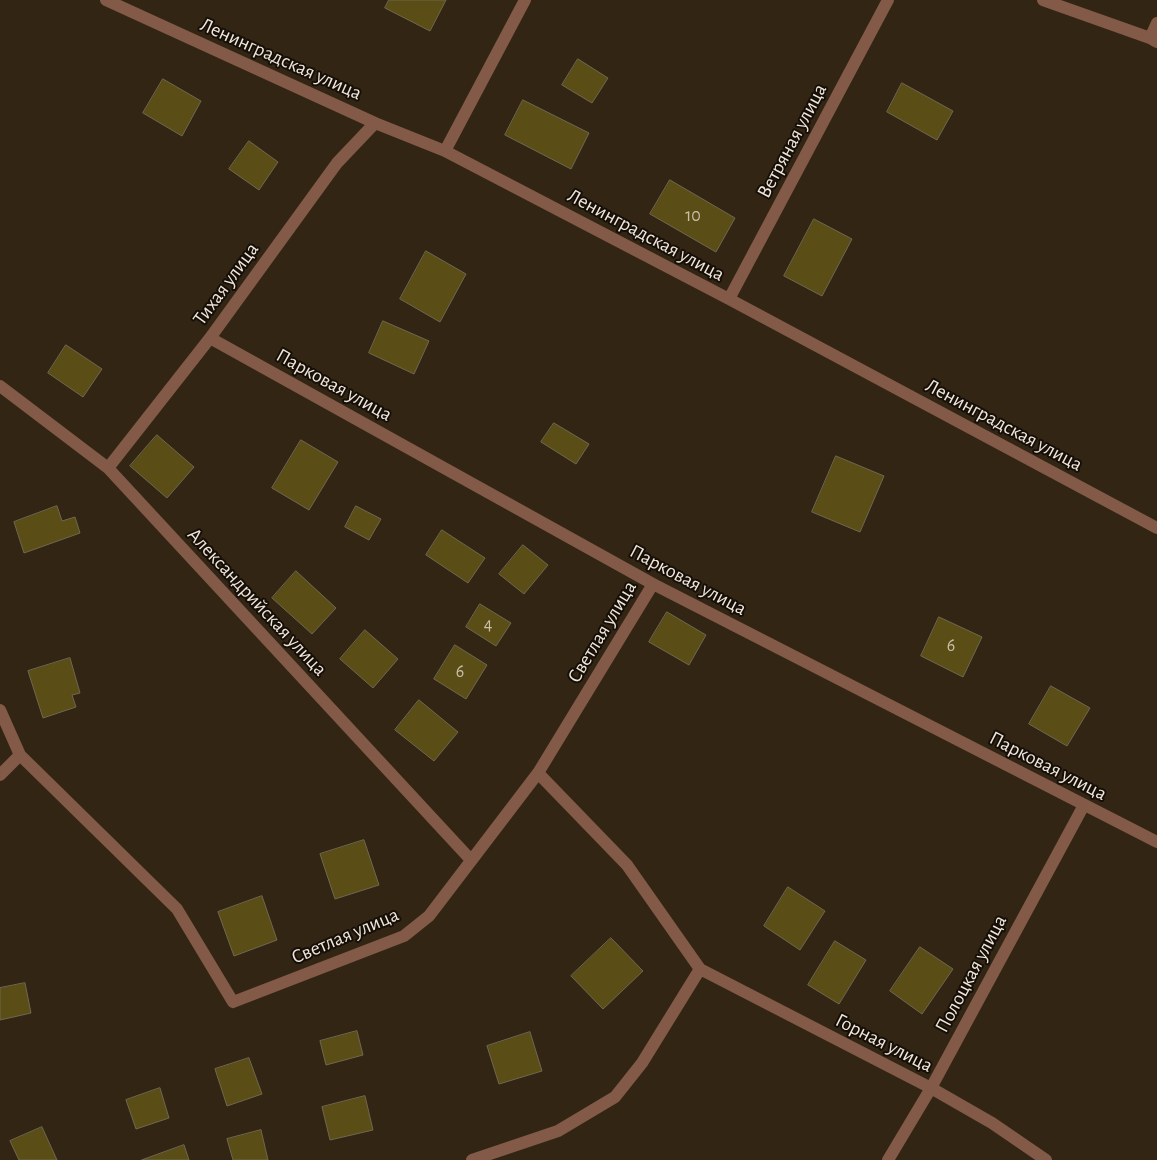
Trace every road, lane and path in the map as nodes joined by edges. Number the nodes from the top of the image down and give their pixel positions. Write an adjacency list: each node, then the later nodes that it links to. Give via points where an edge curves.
1 (106, 0): 7 (street, Ленинградская улица)
2 (525, 0): 8 (street)
3 (888, 0): 9 (street, Ветряная улица)
4 (1043, 0): 6 (street)
5 (1157, 23): 6 (street)
6 (1154, 40)
7 (375, 123): 8 (street, Ленинградская улица); 10 (street, Тихая улица, via 337,163)
8 (445, 151): 9 (street, Ленинградская улица)
9 (729, 299): 13 (street, Ленинградская улица)
10 (210, 338): 12 (street, Тихая улица); 14 (street, Парковая улица)
11 (0, 386): 12 (street, Александрийская улица)
12 (108, 468): 21 (street, Александрийская улица)
13 (1157, 528)
14 (653, 584): 17 (street, Светлая улица); 19 (street, Парковая улица)
15 (0, 710): 16 (street)
16 (20, 755): 18 (street); 21 (street, Светлая улица, via 177,909 233,1002 404,936 429,916)
17 (538, 773): 21 (street, Светлая улица); 22 (street, via 627,865)
18 (0, 775)
19 (1084, 805): 20 (street, Парковая улица); 23 (street, Полоцкая улица)
20 (1157, 842)
21 (471, 860)
22 (700, 969): 23 (street, Горная улица); 24 (street, via 642,1063 615,1097 558,1131)
23 (931, 1088): 25 (street, Полоцкая улица); 26 (street, Горная улица, via 992,1123)
24 (472, 1160)
25 (888, 1160)
26 (1046, 1160)

